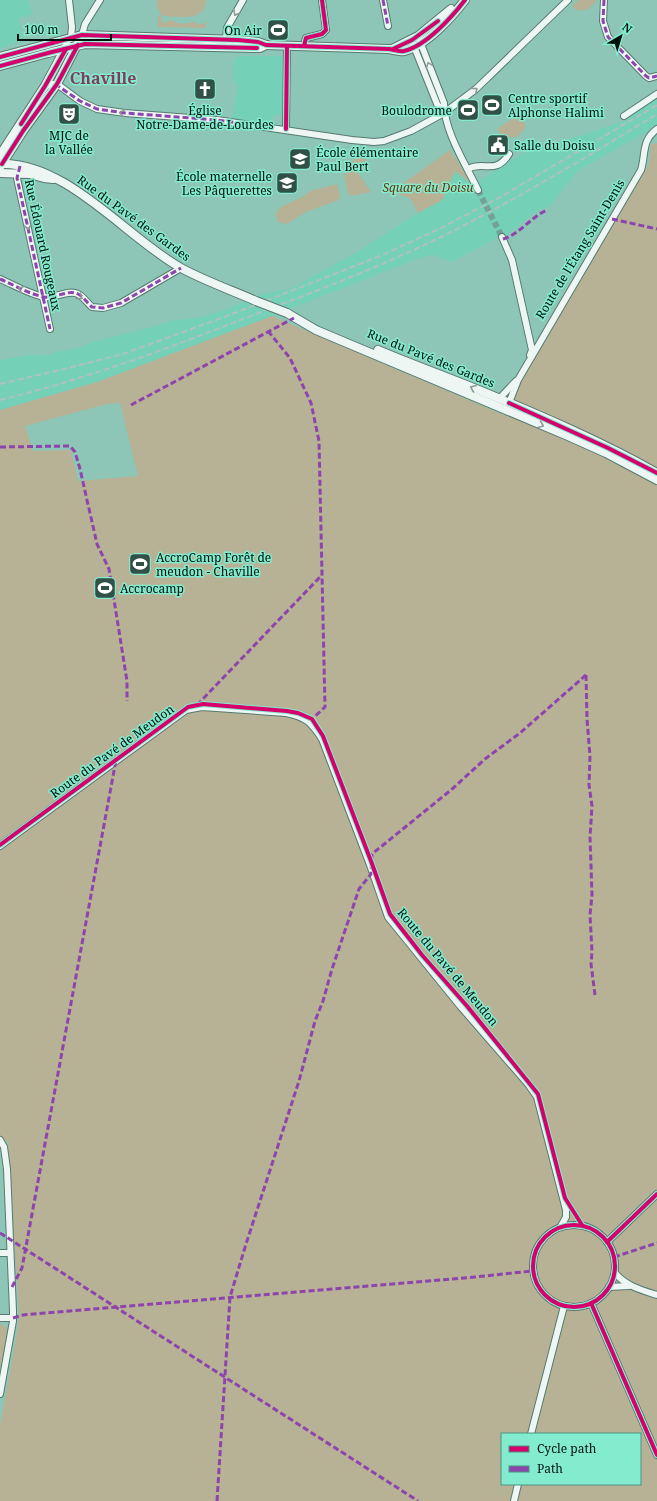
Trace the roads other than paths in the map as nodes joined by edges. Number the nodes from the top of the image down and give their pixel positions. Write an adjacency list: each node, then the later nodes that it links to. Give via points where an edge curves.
1 (70, 0): 11 (street)
2 (100, 0): 10 (street, via 85,24)
3 (243, 0): 12 (street, one-way to 12, via 227,28)
4 (322, 0): 17 (street, via 326,30 322,34 306,38)
5 (383, 0): 9 (street)
6 (464, 0): 13 (main road)
7 (568, 0): 26 (street, one-way to 7, via 476,89)
8 (604, 0): 22 (street, via 604,29 610,40 649,78)
9 (388, 26)
10 (82, 34): 11 (main road); 12 (main road); 14 (main road)
11 (71, 37): 19 (main road); 20 (main road)
12 (226, 39): 15 (main road); 18 (street)
13 (416, 42): 17 (main road, via 401,52); 26 (street, via 437,104)
14 (78, 45): 18 (main road); 19 (main road); 23 (main road)
15 (266, 45): 16 (main road); 18 (main road, via 260,48)
16 (287, 46): 17 (main road); 28 (street)
17 (304, 46)
18 (232, 47)
19 (66, 49): 21 (main road); 24 (main road)
20 (0, 57)
21 (0, 66)
22 (657, 76)
23 (57, 84): 24 (street); 28 (street, one-way to 23, via 217,120 96,109); 32 (main road)
24 (45, 86): 31 (main road)
25 (657, 94): 27 (street)
26 (444, 113): 28 (street, via 384,141 352,140); 33 (street)
27 (624, 116)
28 (286, 130)
29 (657, 130): 42 (street, Route de l'Étang Saint-Denis, via 646,141 641,170)
30 (509, 154): 33 (street, via 496,166 475,166)
31 (0, 155)
32 (1, 165): 34 (main road, Rue du Pavé des Gardes)
33 (468, 169): 36 (street)
34 (19, 170): 35 (main road, Rue du Pavé des Gardes); 38 (main road, Rue du Pavé des Gardes, via 30,167 45,172 71,187); 40 (street, Rue Édouard Rougeaux, one-way to 40, via 17,178)
35 (0, 173)
36 (478, 190)
37 (502, 237): 42 (street, via 512,260 532,350)
38 (181, 268): 40 (street, one-way to 38, via 76,293 92,307 103,308 127,301); 44 (main road, Rue du Pavé des Gardes, bridge, via 286,313 316,330)
39 (0, 279): 40 (street, one-way to 39)
40 (43, 297): 41 (street, Rue Édouard Rougeaux)
41 (50, 330)
42 (530, 359): 43 (street, Route de l'Étang Saint-Denis)
43 (518, 380): 44 (street, Route de l'Étang Saint-Denis); 45 (street, Route de l'Étang Saint-Denis)
44 (497, 402): 45 (main road, Rue du Pavé des Gardes)
45 (507, 407): 46 (main road, via 608,448); 47 (main road, one-way to 47)
46 (657, 473)
47 (657, 480)
48 (0, 846): 53 (street, Route du Pavé de Meudon, via 186,710 202,707 286,713 297,715 312,723 322,739 388,917 537,1097 566,1210 566,1217)
49 (0, 1140): 51 (street, via 4,1147)
50 (0, 1165): 51 (street)
51 (6, 1169): 56 (street)
52 (657, 1194): 54 (street)
53 (561, 1226): 54 (street, via 570,1224 589,1227); 62 (street, via 545,1235 538,1244 532,1261 532,1271 539,1289 550,1300)
54 (607, 1242): 57 (street, via 614,1257)
55 (0, 1253): 56 (street)
56 (10, 1253): 64 (street)
57 (615, 1273): 58 (street); 59 (street)
58 (630, 1286): 59 (street); 60 (street)
59 (609, 1287): 61 (street)
60 (657, 1295)
61 (591, 1304): 62 (street, via 581,1307); 67 (street)
62 (564, 1306): 66 (street)
63 (0, 1318): 64 (street)
64 (13, 1318): 65 (street)
65 (0, 1394)
66 (531, 1433)
67 (657, 1455)
68 (518, 1485): 69 (street)
69 (514, 1501)

